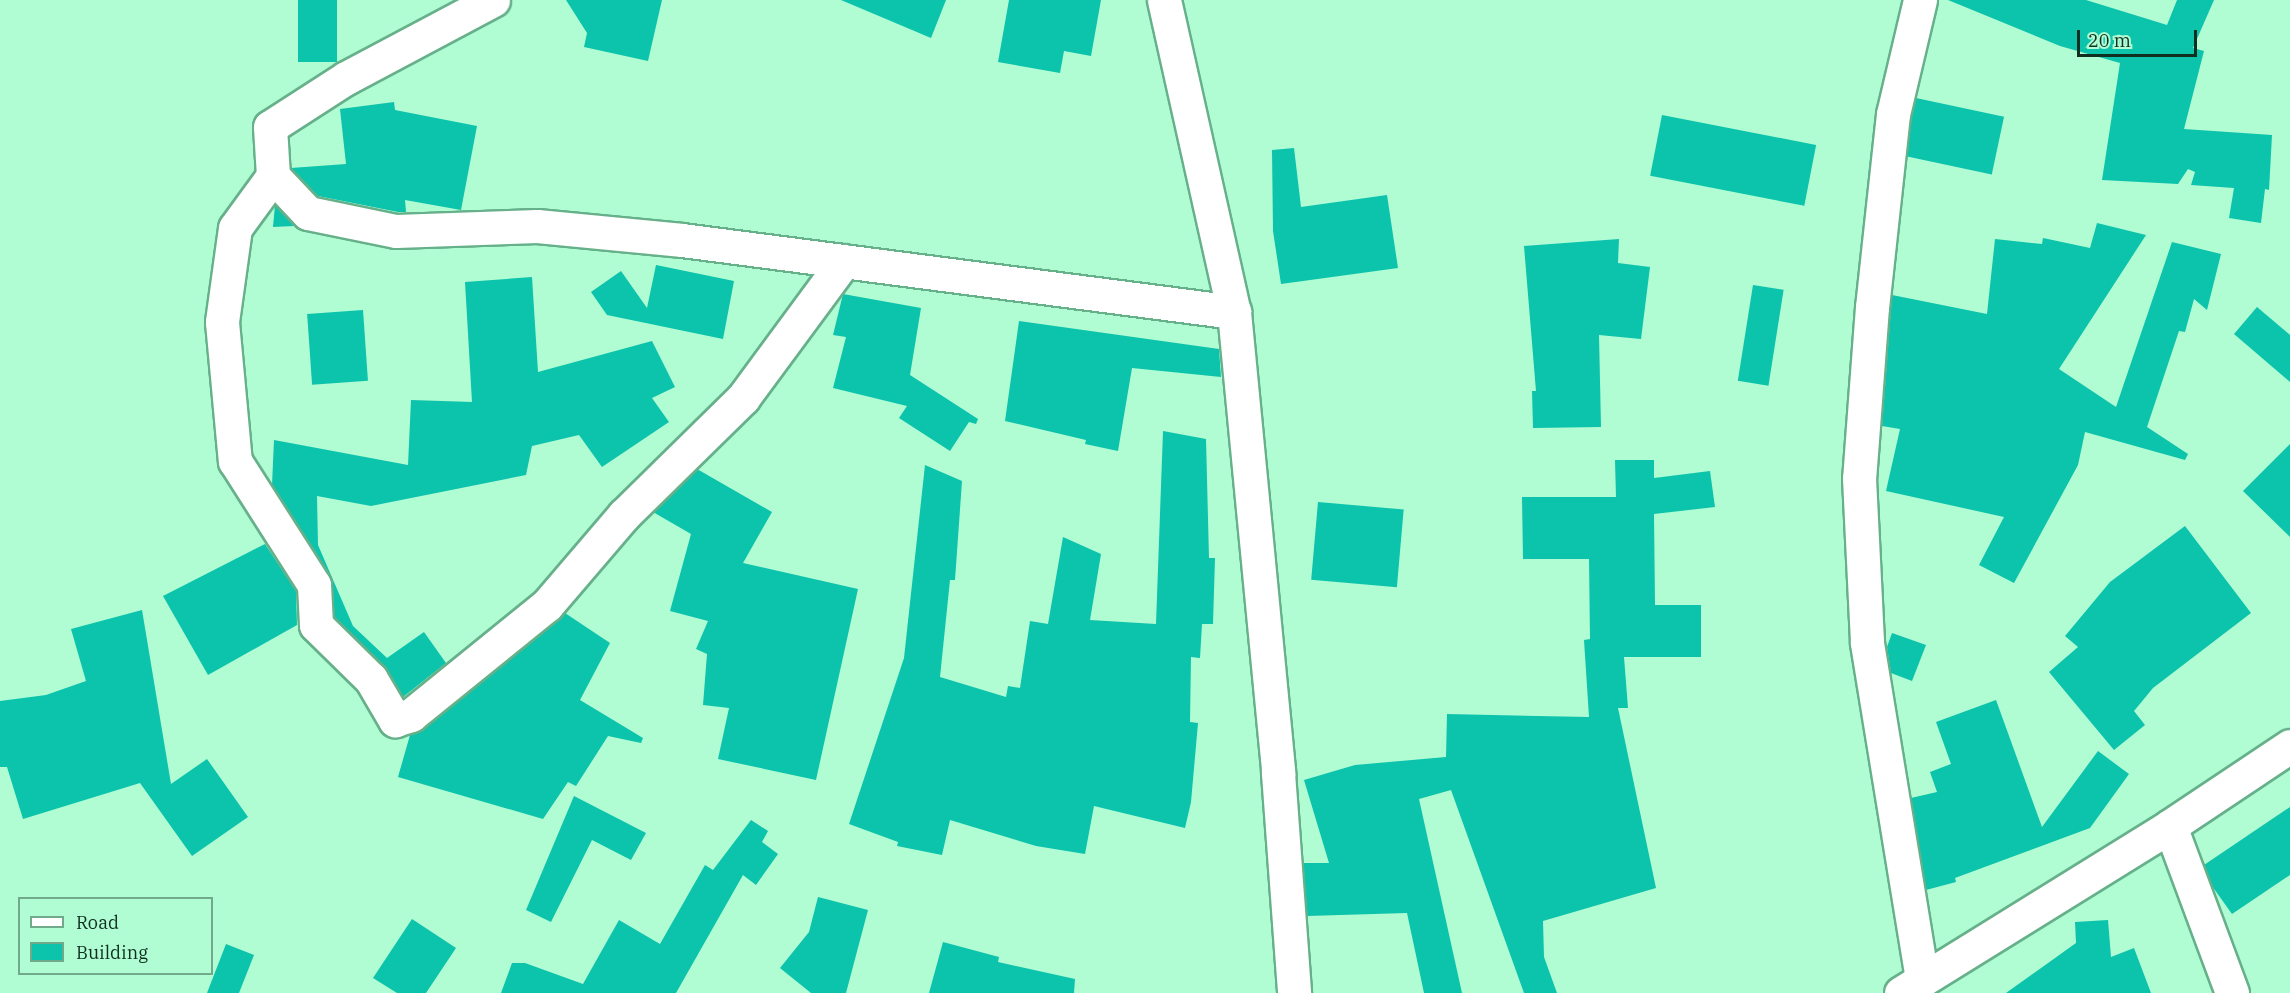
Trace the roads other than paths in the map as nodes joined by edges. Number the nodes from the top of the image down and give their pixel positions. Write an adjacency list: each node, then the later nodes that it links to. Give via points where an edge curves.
1 (493, 0): 4 (street, via 346,78 270,127)
2 (1164, 0): 6 (street)
3 (1920, 0): 9 (street, via 1893,114 1859,478 1867,643)
4 (273, 176): 5 (street, via 308,213 396,231 537,226); 5 (street, via 234,228 222,322 235,461 314,585 316,625 371,679 394,720 411,715 547,605 624,515 743,398)
5 (844, 261): 6 (street)
6 (1234, 312): 10 (street, via 1278,773)
7 (2290, 746): 8 (street)
8 (2170, 826): 9 (street); 11 (street)
9 (1911, 986)
10 (1294, 993)
11 (2232, 993)

